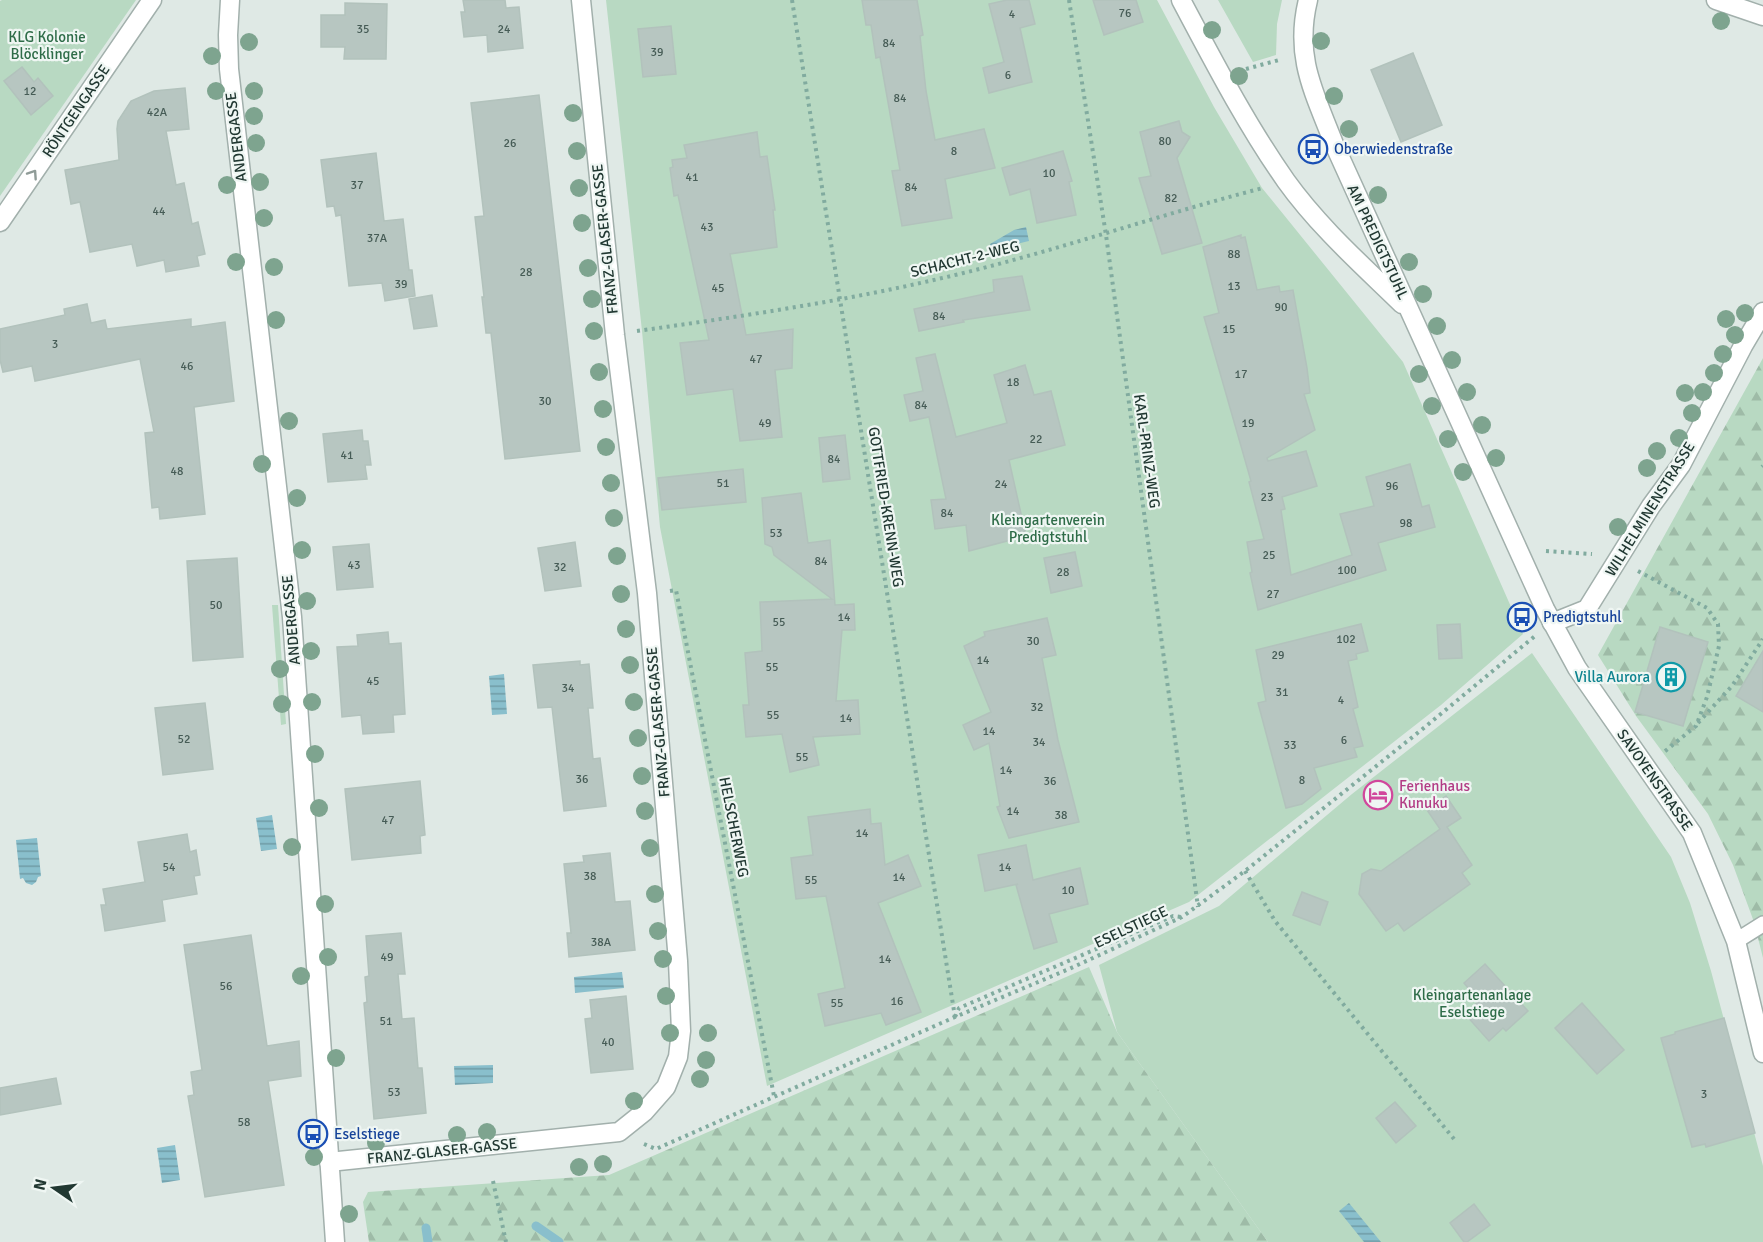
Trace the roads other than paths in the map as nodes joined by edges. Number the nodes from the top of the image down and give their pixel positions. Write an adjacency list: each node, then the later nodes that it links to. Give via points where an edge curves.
1 (152, 0): 8 (street, RÖNTGENGASSE, one-way to 1)
2 (230, 0): 15 (street, ANDERGASSE, via 229,69 292,617)
3 (581, 0): 15 (street, FRANZ-GLASER-GASSE, via 615,335 647,593 678,961 678,1057 666,1087 619,1132)
4 (1180, 0): 9 (street, via 1255,134 1288,183 1338,242)
5 (1308, 0): 9 (street, AM PREDIGTSTUHL, via 1303,33 1307,76)
6 (1716, 0): 7 (street)
7 (1763, 16)
8 (0, 222)
9 (1410, 312): 11 (street)
10 (1763, 312): 11 (street, WILHELMINENSTRASSE, via 1681,465 1587,609)
11 (1549, 616): 13 (street, SAVOYENSTRASSE, via 1577,668 1692,832)
12 (1763, 924): 13 (lane)
13 (1736, 941): 14 (street, SAVOYENSTRASSE)
14 (1763, 1053)
15 (329, 1162): 16 (street, ANDERGASSE)
16 (335, 1242)

